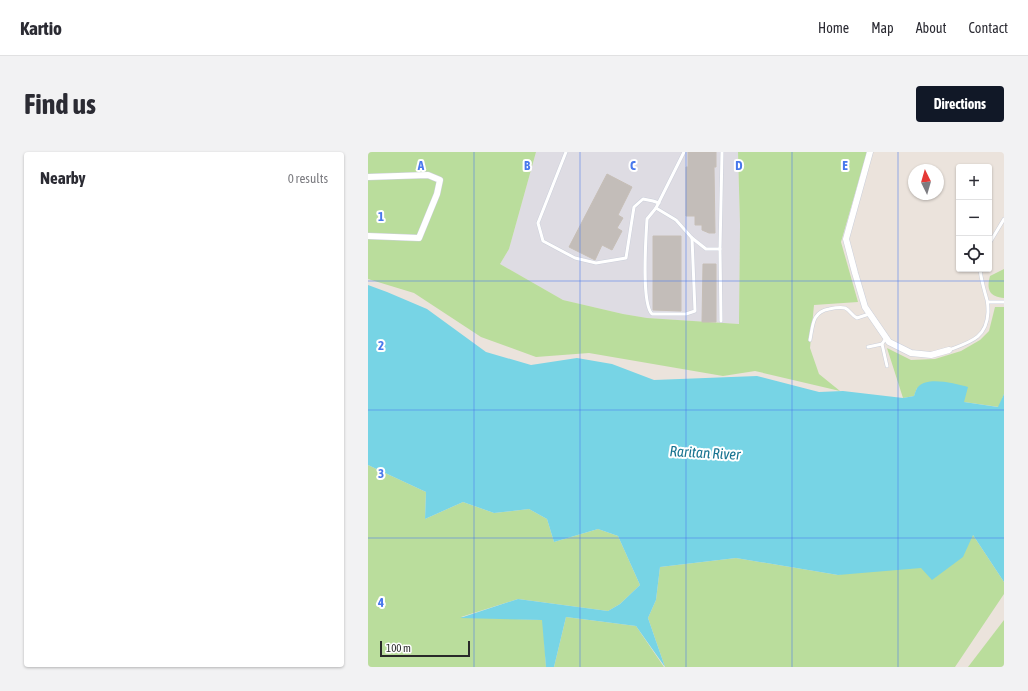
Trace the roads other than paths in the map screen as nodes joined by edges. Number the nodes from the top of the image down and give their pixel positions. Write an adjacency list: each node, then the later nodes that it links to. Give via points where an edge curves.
1 (566, 152): 6 (lane, via 538,223 543,241 575,258 596,263 626,258 634,206 643,199)
2 (684, 152): 6 (lane)
3 (722, 152): 12 (lane)
4 (870, 152): 16 (street, via 846,239 865,307)
5 (368, 177): 9 (street, via 428,175 440,180 419,238)
6 (659, 203): 7 (lane)
7 (656, 208): 10 (lane, via 676,220); 10 (lane, via 647,219 646,286 649,311 652,314 686,314 695,311)
8 (1004, 219): 11 (lane)
9 (368, 236)
10 (692, 238): 12 (lane, via 706,249)
11 (992, 239)
12 (720, 249): 17 (lane)
13 (980, 272): 14 (lane, via 981,283)
14 (988, 302): 15 (lane); 22 (lane, via 985,329 971,342)
15 (1004, 302)
16 (870, 314): 18 (street); 19 (lane, via 857,318 840,307 822,310 816,315)
17 (721, 321)
18 (886, 338): 20 (lane); 22 (street, via 911,353 931,355)
19 (810, 340)
20 (882, 344): 21 (lane); 23 (lane)
21 (868, 347)
22 (949, 350)
23 (887, 366)

